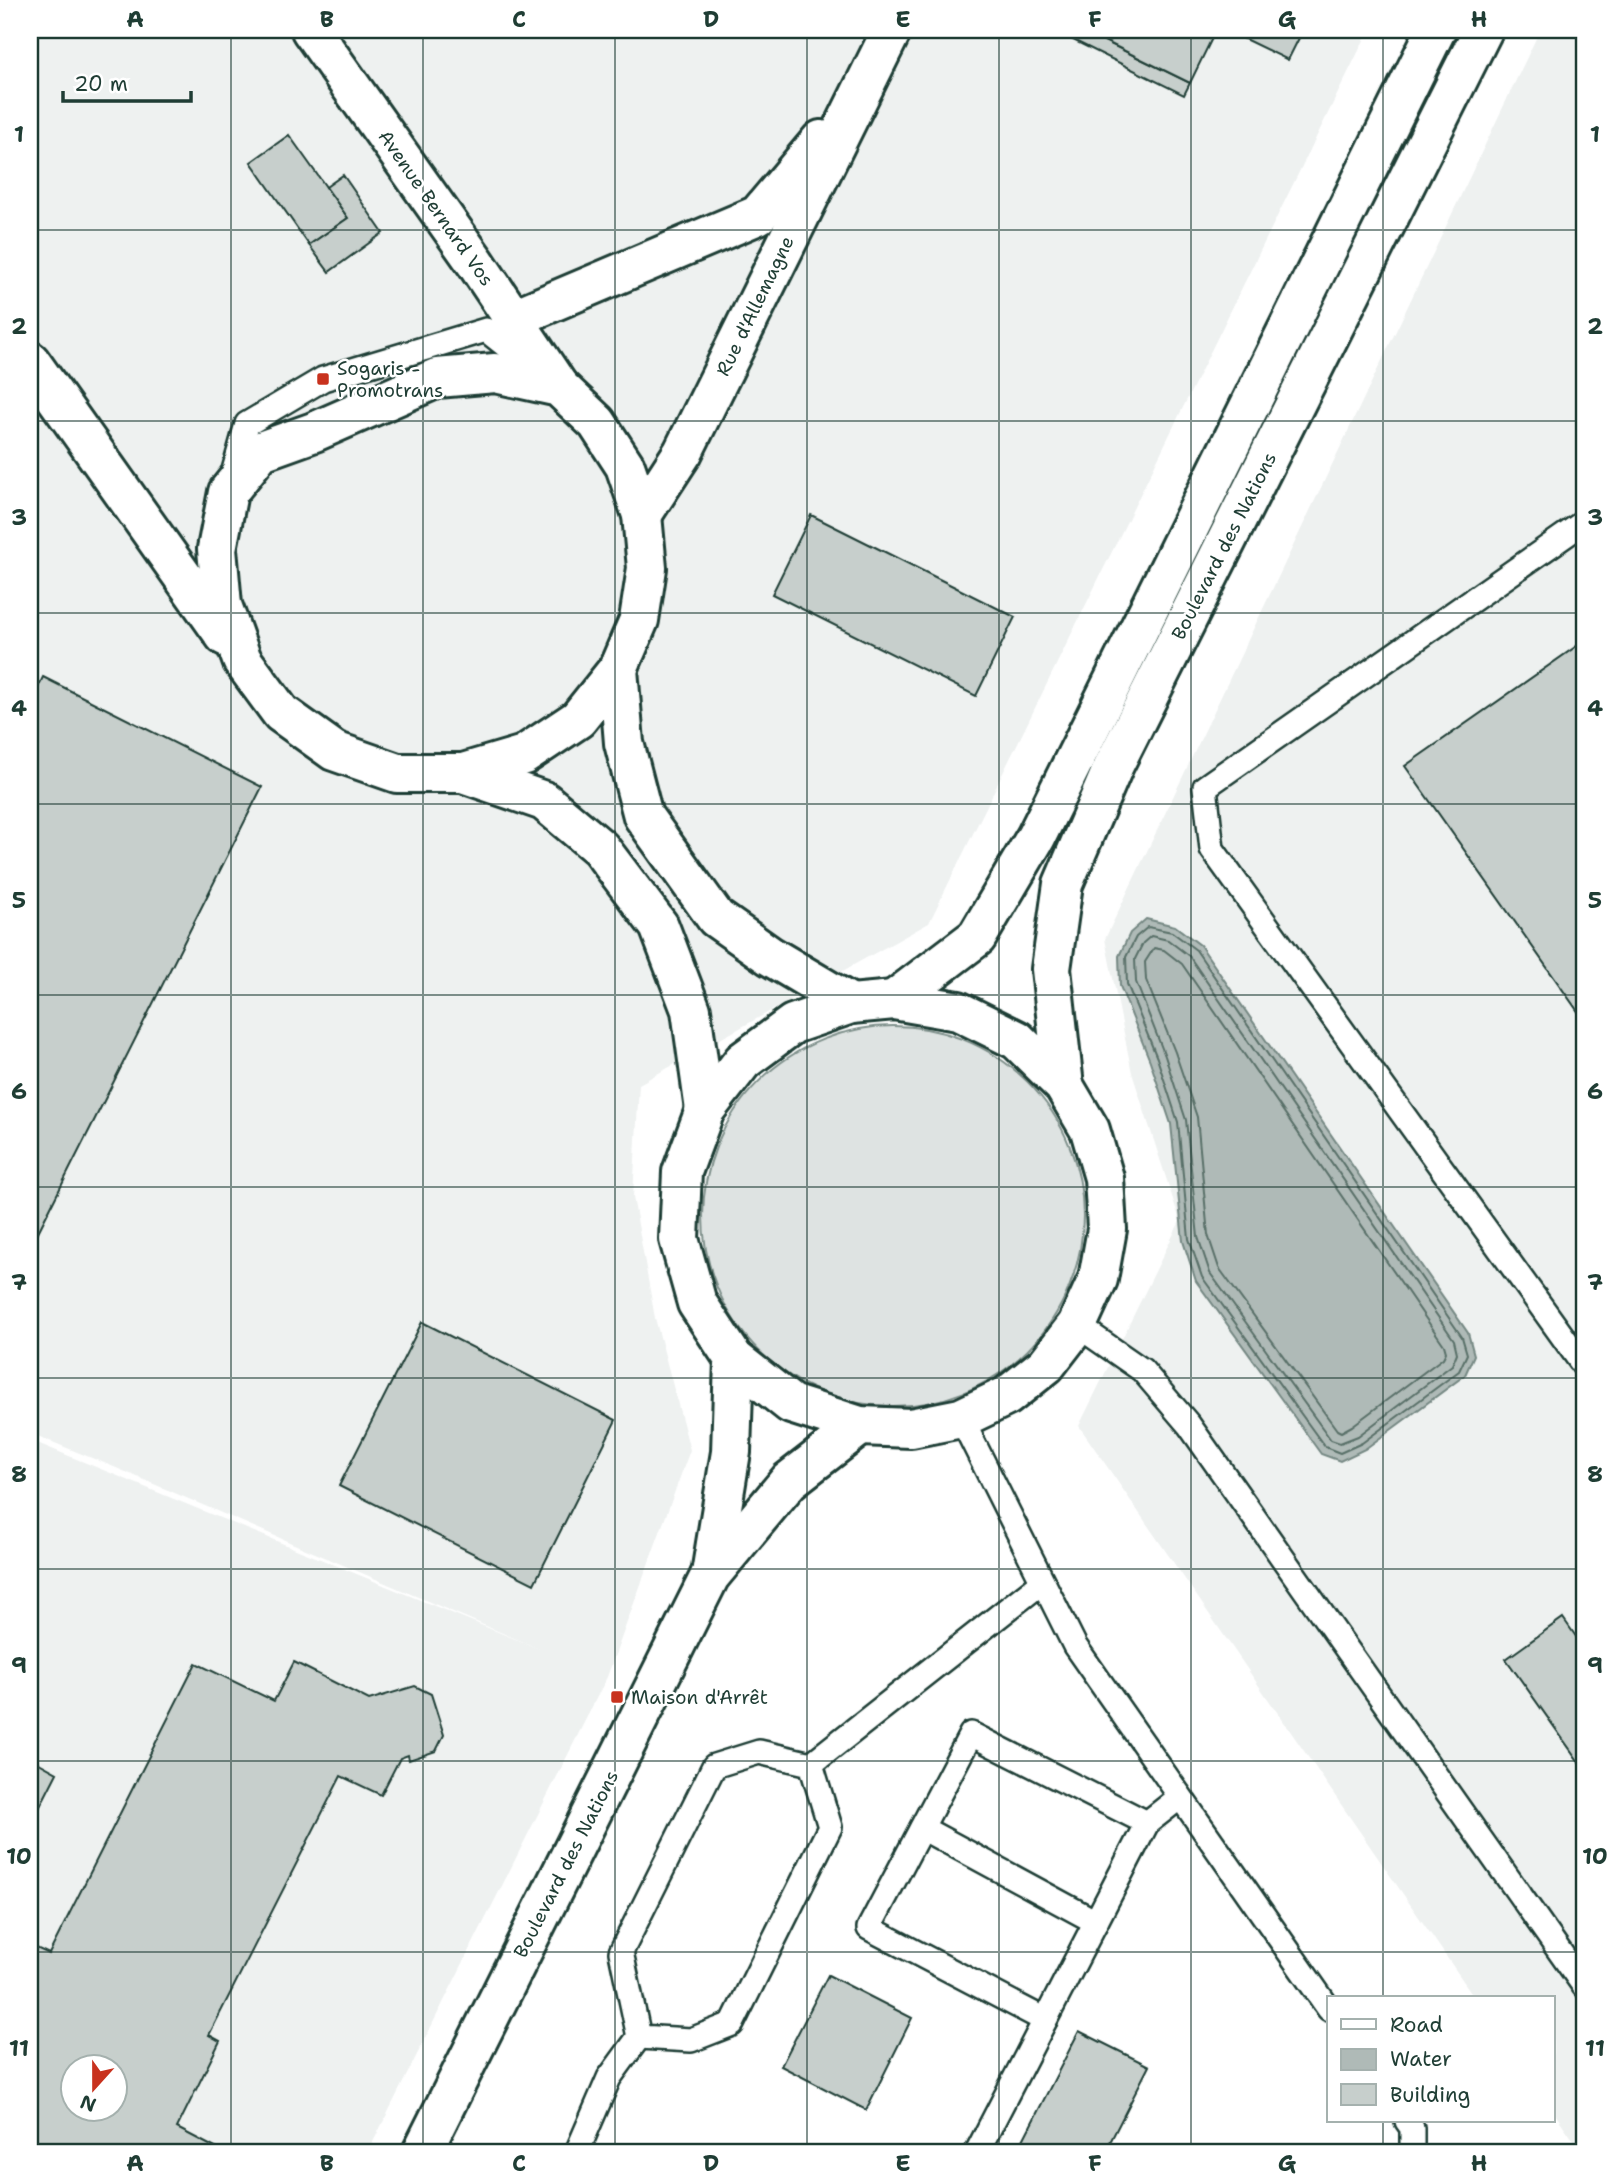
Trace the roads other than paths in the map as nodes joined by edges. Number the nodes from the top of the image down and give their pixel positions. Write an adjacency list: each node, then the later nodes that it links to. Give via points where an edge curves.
1 (310, 30): 6 (street, Avenue Bernard Vos)
2 (892, 30): 5 (street, Rue d'Allemagne)
3 (1436, 30): 14 (street, Boulevard des Nations, via 1036,837 977,937)
4 (1483, 30): 16 (street, Boulevard des Nations, via 1114,765 1063,884 1051,969)
5 (860, 93): 6 (street, Rue d'Allemagne, via 758,215); 9 (street, Rue d'Allemagne, via 683,452)
6 (512, 319): 8 (street, Avenue Bernard Vos)
7 (30, 361): 11 (street)
8 (559, 387): 9 (street, Avenue Bernard Vos, via 597,423 625,466); 11 (street, via 495,373 437,378 261,451 228,492 217,548 222,606)
9 (642, 515): 12 (street, Avenue Bernard Vos, via 647,568 639,620)
10 (1584, 522): 20 (lane, via 1205,787 1212,849)
11 (242, 660): 13 (street, via 281,713 334,751 397,772)
12 (618, 669): 13 (street, via 578,719 535,748); 15 (street, via 624,743 643,816 716,918)
13 (463, 773): 17 (street, via 544,801 600,848 659,926 691,1010)
14 (894, 1000): 15 (street); 16 (street, via 958,1011 1017,1040)
15 (851, 1004): 17 (street, via 793,1024 743,1061)
16 (1064, 1086): 18 (street, via 1090,1130 1104,1178 1107,1229 1098,1279)
17 (705, 1110): 19 (street, via 682,1172 679,1239 697,1303)
18 (1077, 1325): 21 (street, via 1046,1365 1027,1381); 30 (lane, via 1142,1370 1189,1425)
19 (734, 1359): 22 (street, via 791,1404); 23 (street, Boulevard des Nations, via 731,1452)
20 (1584, 1366)
21 (961, 1418): 22 (street, via 911,1428); 24 (lane)
22 (860, 1426): 23 (street, Boulevard des Nations, via 789,1481)
23 (710, 1576): 35 (street, Boulevard des Nations)
24 (1042, 1582): 25 (lane); 26 (lane, via 1075,1646)
25 (811, 1764): 33 (lane, via 831,1827 732,2024 691,2040); 33 (lane, via 759,1752 714,1766 621,1952)
26 (1180, 1797): 27 (lane); 31 (lane)
27 (1147, 1823): 28 (lane, via 971,1734); 29 (lane)
28 (922, 1828): 29 (lane); 32 (lane, via 869,1928)
29 (1096, 1922): 32 (lane)
30 (1584, 1986)
31 (1327, 2006)
32 (1045, 2020): 37 (lane)
33 (639, 2037): 36 (lane, via 610,2078)
34 (1408, 2122): 38 (lane)
35 (422, 2152)
36 (577, 2152)
37 (977, 2152)
38 (1412, 2152)

